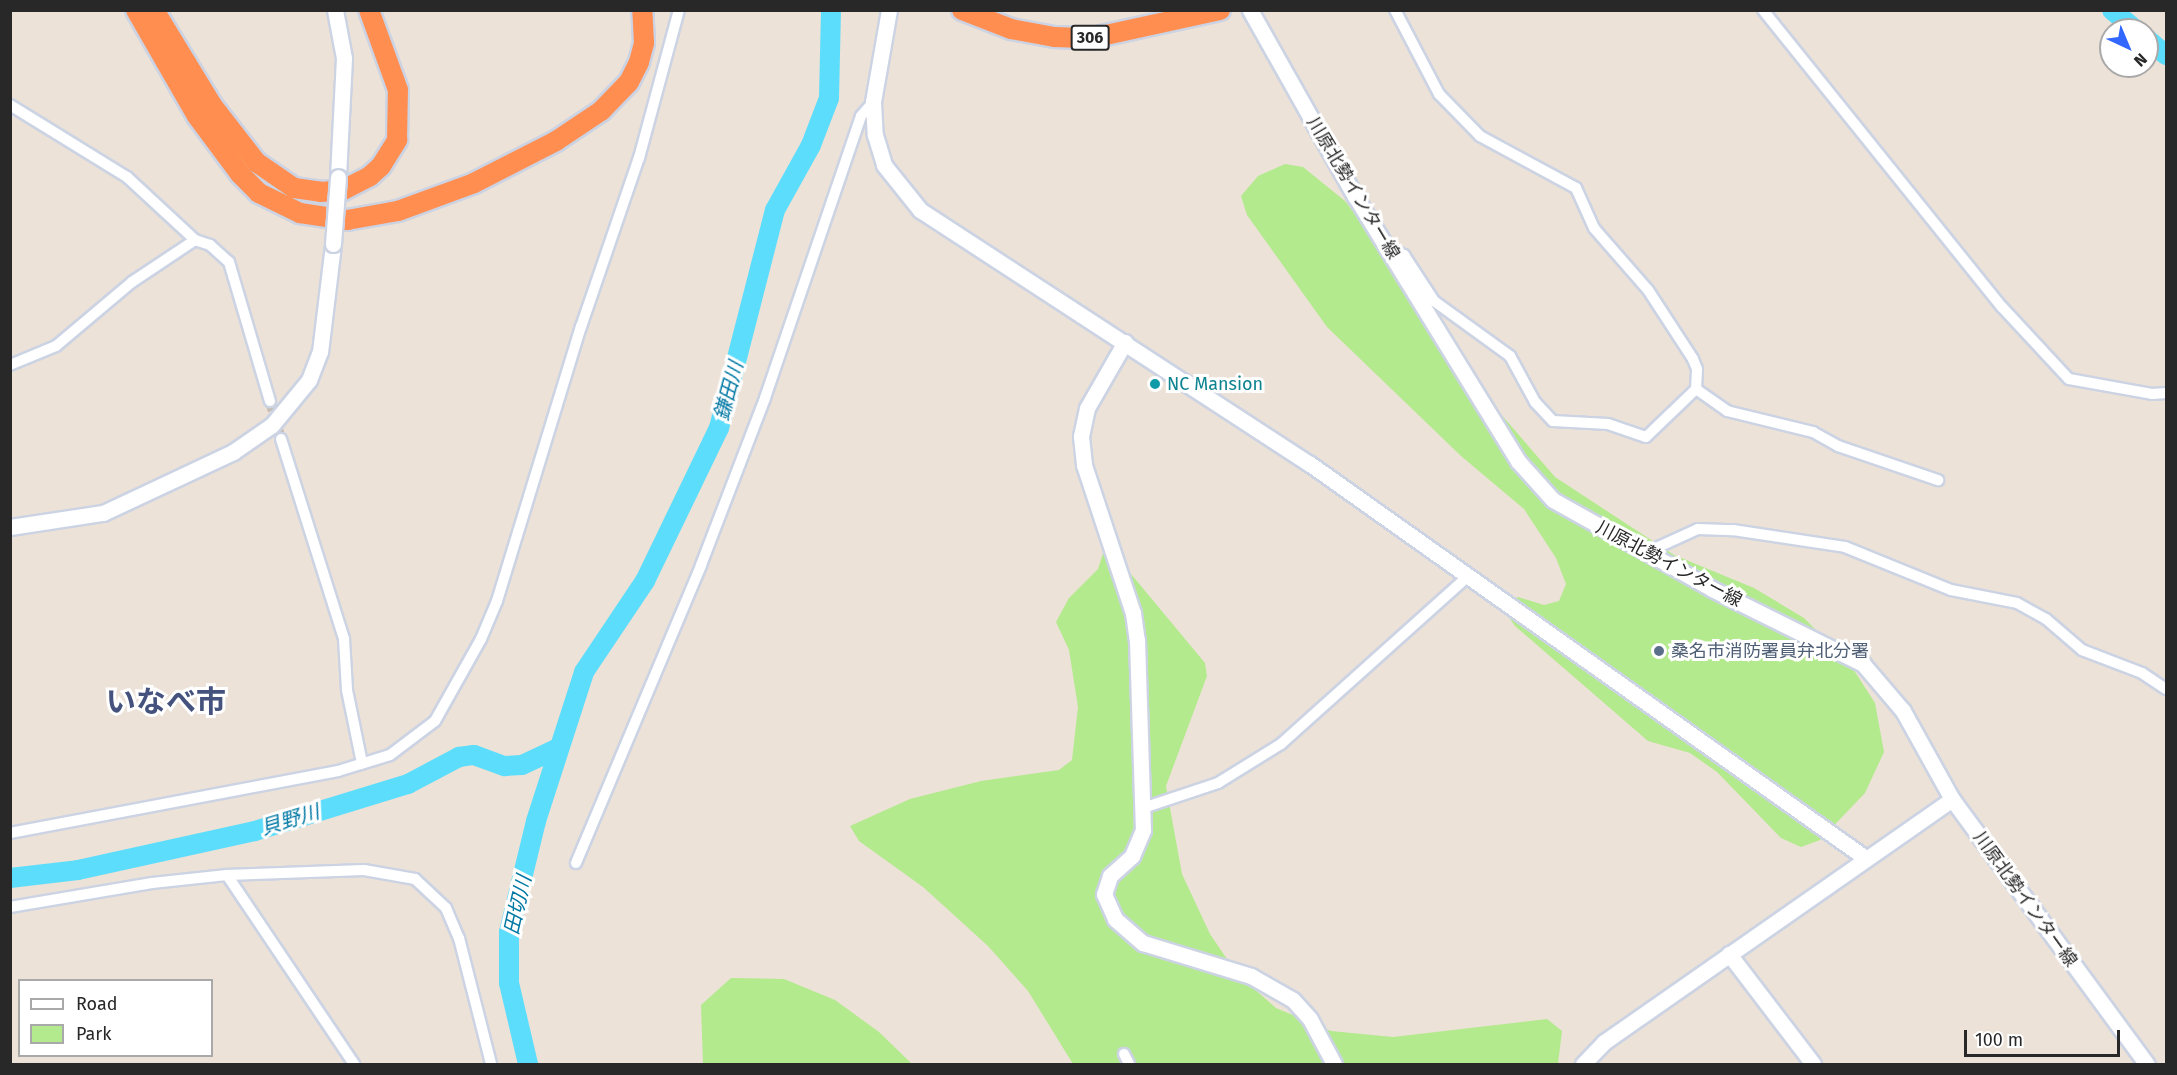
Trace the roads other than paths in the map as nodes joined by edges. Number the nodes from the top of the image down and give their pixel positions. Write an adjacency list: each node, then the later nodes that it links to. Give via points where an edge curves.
1 (136, 10): 5 (highway, via 197,116 259,193 300,213 347,220 398,211 474,183 556,141 602,111 629,82 639,62 644,43)
2 (154, 10): 4 (highway, via 212,105 256,162 294,188 321,192 343,190 370,176 397,140 400,107 394,72)
3 (335, 10): 24 (street, bridge, via 344,58 338,177 320,352 309,380 272,426 233,452 103,513)
4 (369, 10)
5 (642, 10)
6 (679, 10): 28 (street, via 639,158 580,327 497,601 481,639 435,721 407,746)
7 (889, 10): 13 (street)
8 (962, 10): 9 (highway, 306, via 1011,29 1054,37 1092,38)
9 (1220, 10)
10 (1250, 10): 16 (street, 川原北勢インター線, via 1354,196)
11 (1395, 10): 19 (street, via 1439,94 1480,136 1576,188 1594,228 1644,284 1693,359)
12 (1763, 10): 20 (street, via 2002,308 2069,379)
13 (873, 102): 17 (street, via 884,165 920,210); 33 (street, via 861,116 765,398 701,565)
14 (10, 105): 15 (street, via 127,177)
15 (195, 240): 18 (street, via 132,282 56,346); 21 (street, via 210,245 229,262)
16 (1389, 248): 19 (street, via 1404,255 1434,301 1510,356 1535,402 1553,421 1608,424 1646,437); 25 (street, 川原北勢インター線, via 1518,461 1553,500)
17 (1125, 342): 26 (street, via 1310,464); 30 (street, via 1087,408 1081,436 1083,465 1133,613)
18 (10, 364)
19 (1696, 388): 23 (street, via 1727,411 1806,430 1838,446)
20 (2166, 393)
21 (270, 401)
22 (281, 439): 28 (street, via 344,639 347,690)
23 (1938, 480)
24 (10, 527)
25 (1645, 553): 27 (street, via 1698,530 1733,530 1845,547 1951,590 2016,603 2046,620 2082,650 2142,673); 29 (street, 川原北勢インター線, via 1863,664 1903,711)
26 (1467, 577): 30 (street, via 1281,744 1218,783); 32 (street)
27 (2166, 689)
28 (362, 763): 31 (street)
29 (1952, 799): 32 (street); 42 (street, 川原北勢インター線)
30 (1146, 807): 39 (street, via 1139,845 1106,884 1104,894 1115,919 1153,948 1273,986 1310,1018)
31 (10, 833)
32 (1864, 857): 36 (street)
33 (576, 863)
34 (226, 875): 35 (street); 37 (street); 38 (street, via 364,870 391,873 428,887 447,908 459,938)
35 (10, 907)
36 (1729, 954): 40 (street, via 1604,1042); 41 (street)
37 (354, 1065)
38 (490, 1065)
39 (1334, 1065)
40 (1583, 1065)
41 (1813, 1065)
42 (2147, 1065)

